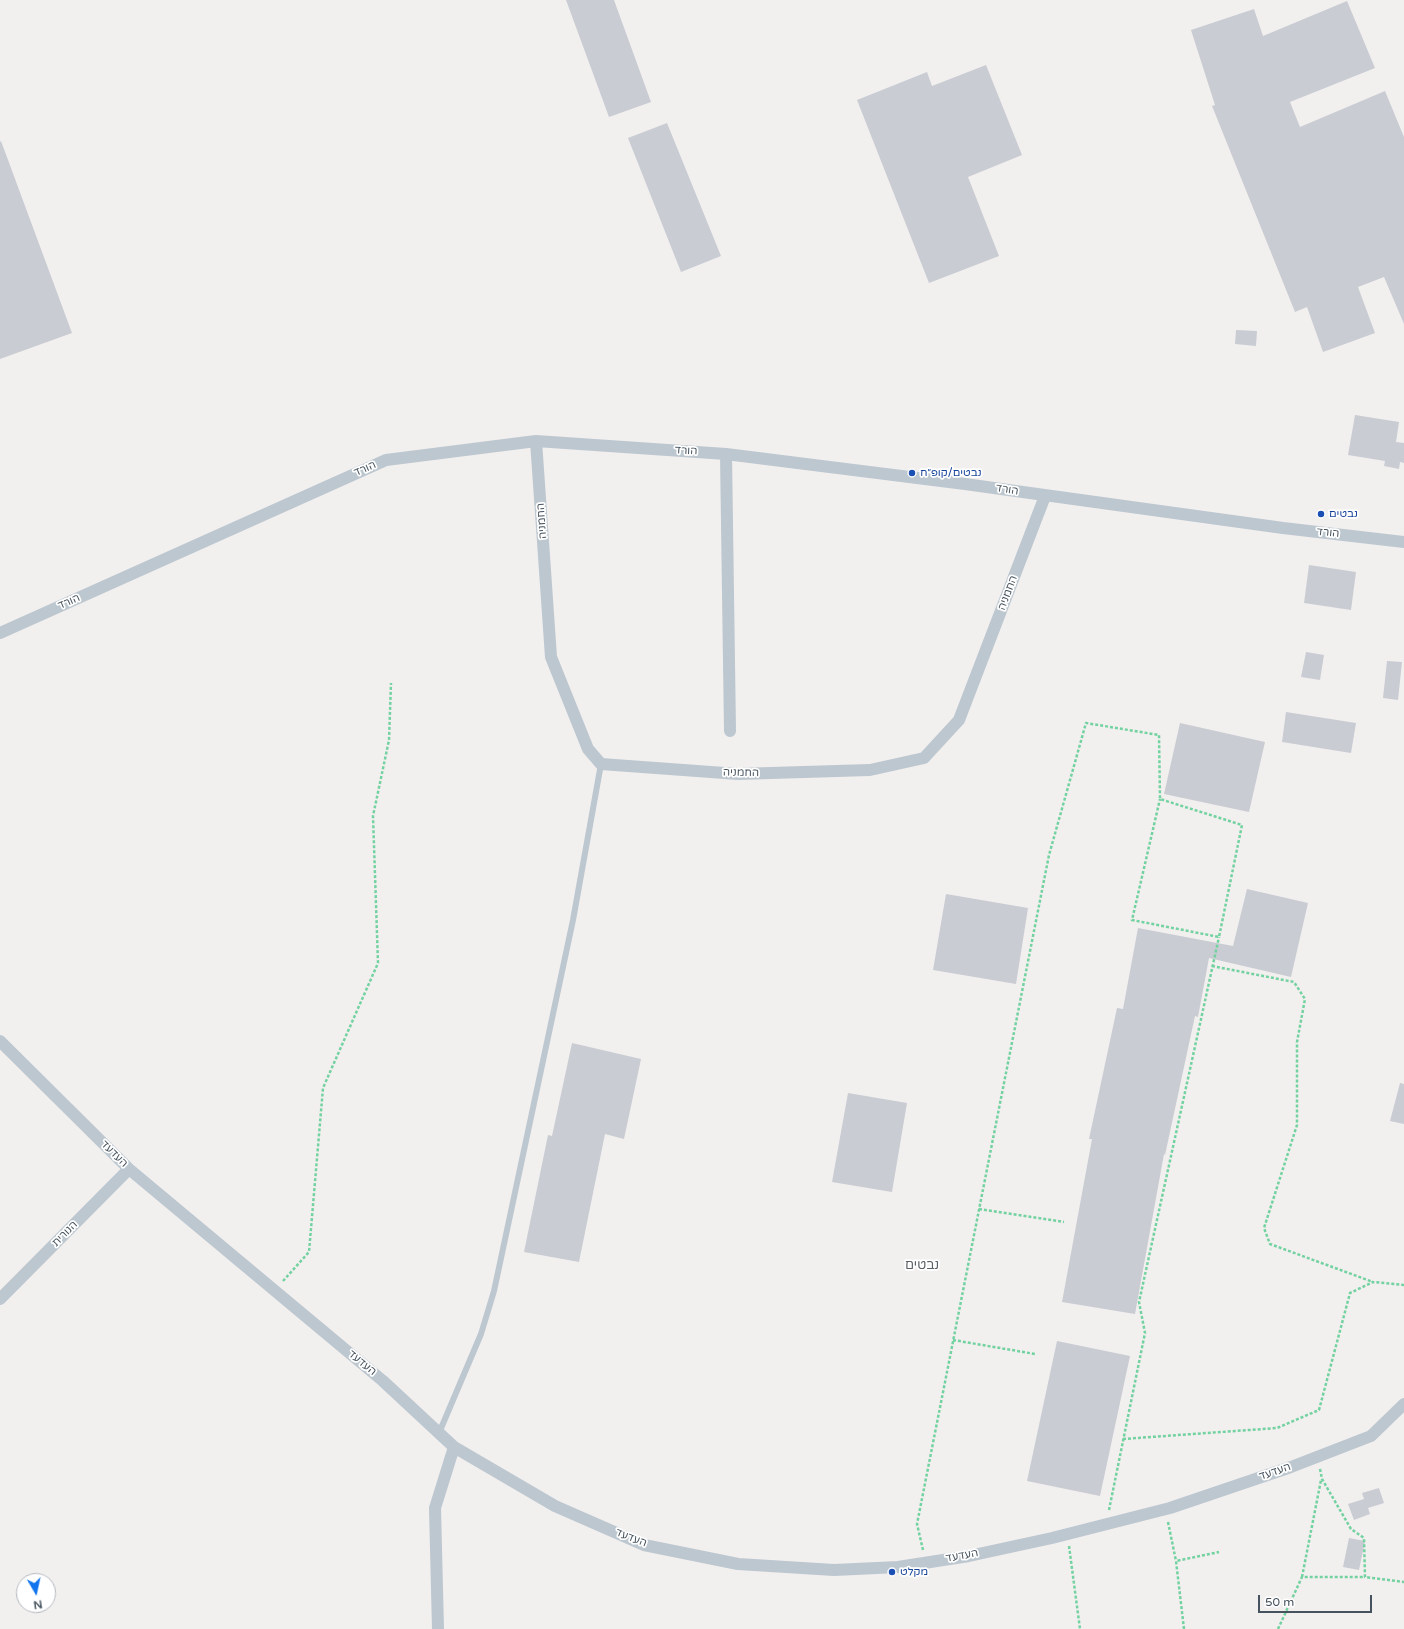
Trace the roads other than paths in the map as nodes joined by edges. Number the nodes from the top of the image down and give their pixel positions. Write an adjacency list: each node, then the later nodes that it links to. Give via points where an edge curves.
1 (536, 442): 2 (street, הורד); 5 (street, הורד, via 386,460); 7 (street, החמניה, via 551,657 588,749)
2 (726, 454): 3 (street, הורד); 6 (street)
3 (1045, 496): 4 (street, הורד); 7 (street, החמניה, via 959,720 924,758 870,770 738,774)
4 (1404, 542)
5 (0, 632)
6 (730, 731)
7 (601, 764): 12 (lane, via 573,920 494,1291 481,1334)
8 (0, 1041): 9 (street, העדעד)
9 (129, 1169): 10 (street, הנורית); 12 (street, העדעד, via 383,1381)
10 (0, 1299)
11 (1404, 1404): 13 (street, העדעד, via 1371,1436 1165,1509 969,1556 898,1567 834,1570 738,1564 644,1544 555,1506)
12 (439, 1433): 13 (street, העדעד)
13 (454, 1447): 14 (street, via 435,1508)
14 (438, 1629)

